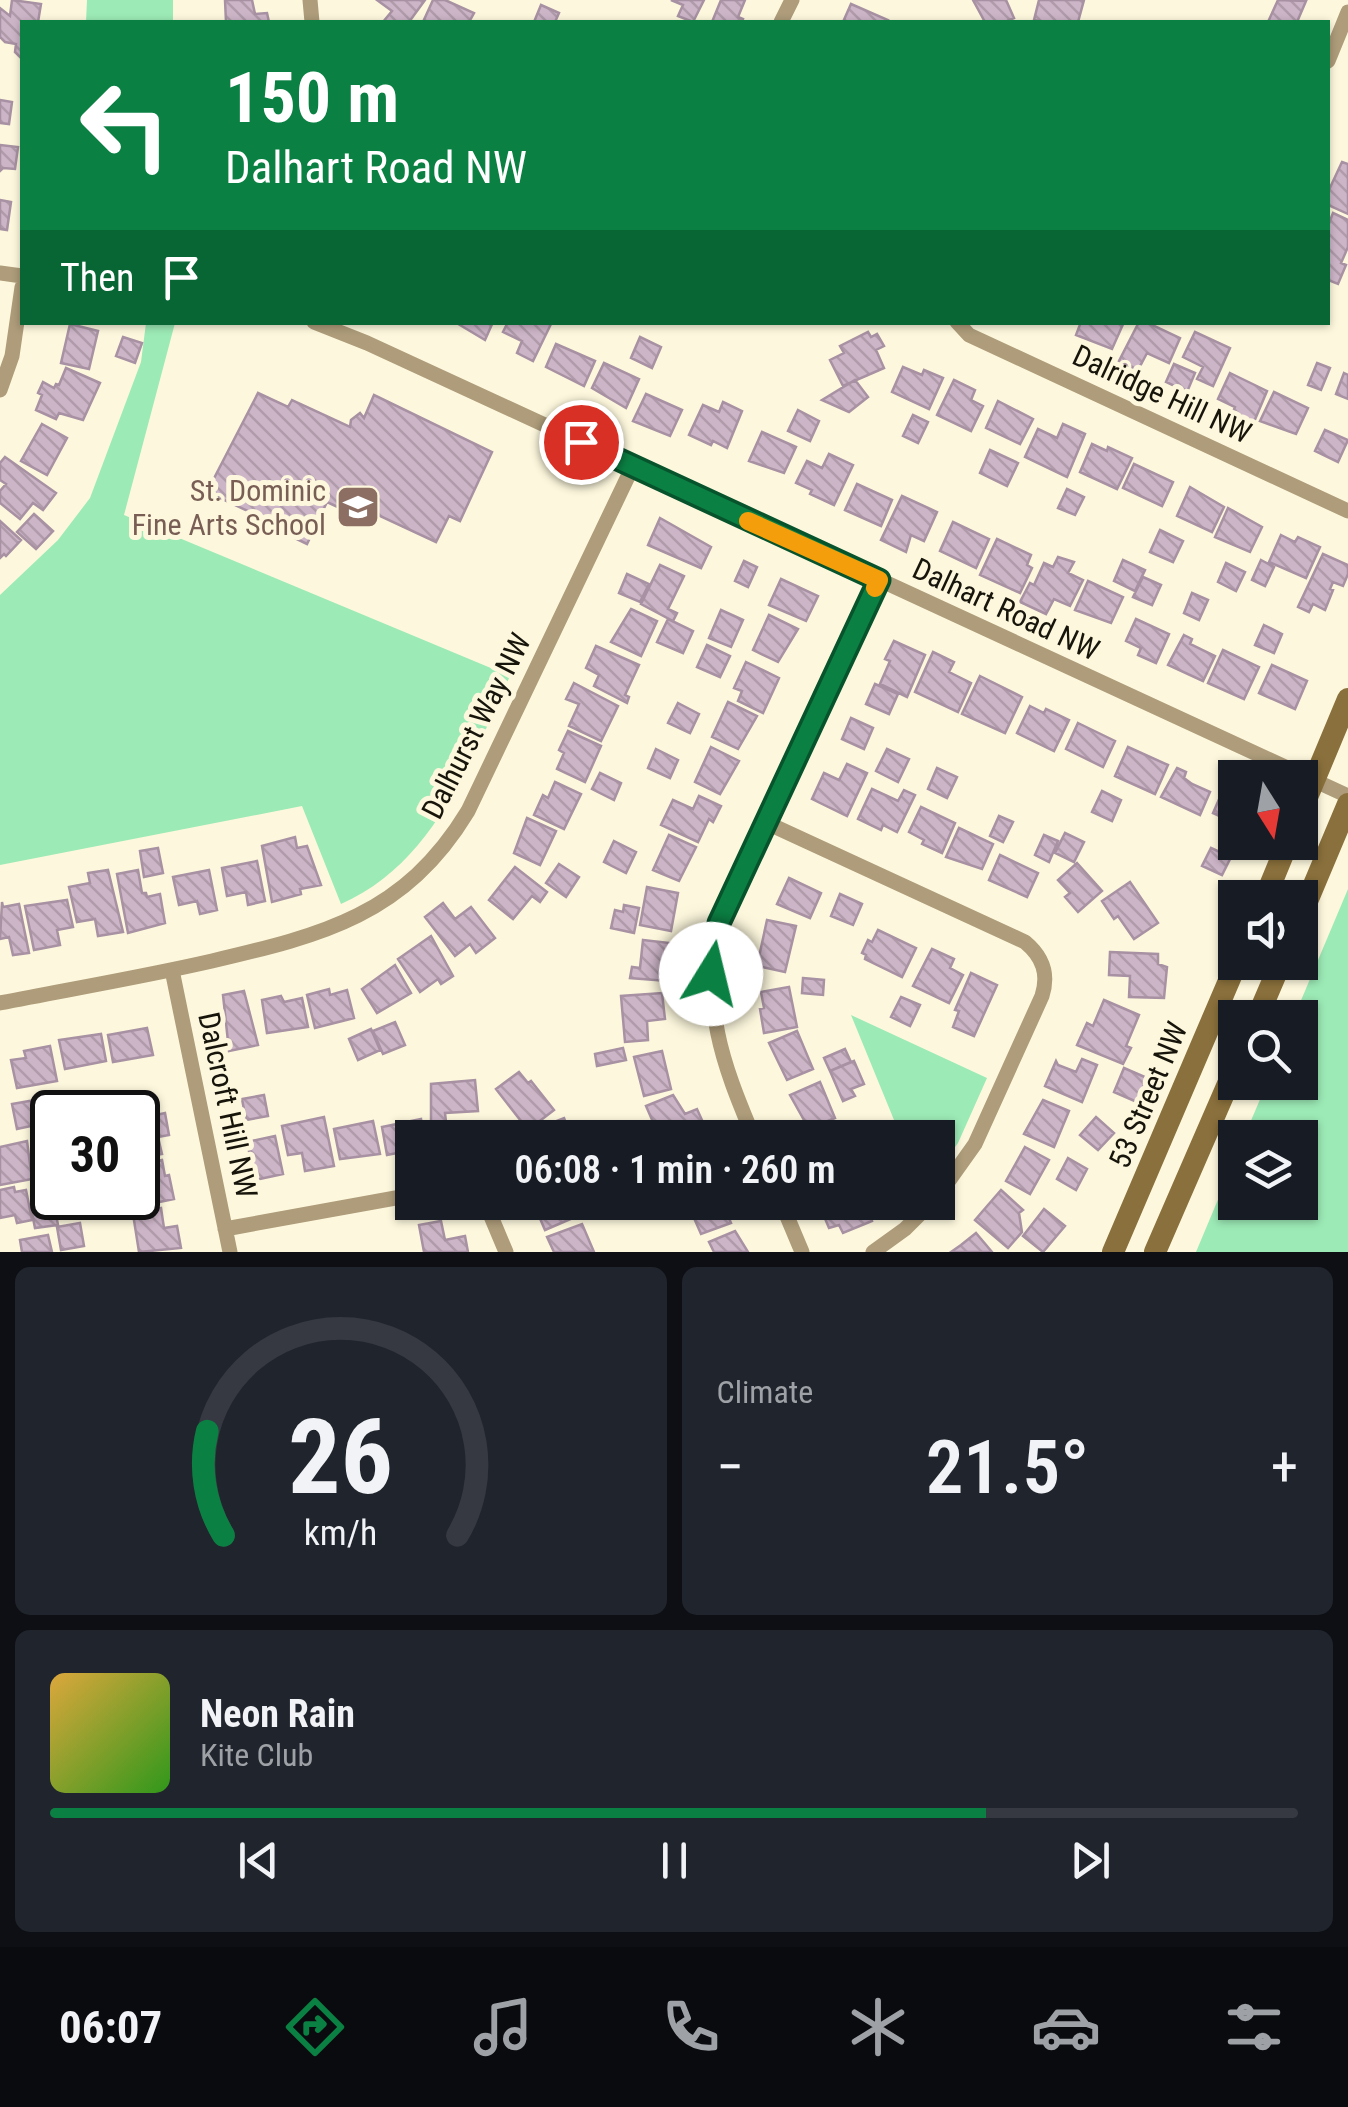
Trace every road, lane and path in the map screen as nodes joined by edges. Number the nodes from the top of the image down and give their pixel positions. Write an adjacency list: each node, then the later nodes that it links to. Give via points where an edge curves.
1 (1348, 12): 2 (street)
2 (1330, 56)
3 (20, 301): 6 (street)
4 (321, 325): 7 (street, Dalhart Road NW)
5 (960, 325): 8 (street, Dalridge Hill NW)
6 (0, 390)
7 (633, 466): 9 (street, Dalhart Road NW); 18 (street, Dalhurst Way NW, via 474,801 433,860 392,896 321,934)
8 (1348, 511)
9 (879, 580): 11 (street, Dalhart Road NW); 16 (street)
10 (1348, 699): 12 (main road)
11 (1267, 760)
12 (1318, 772)
13 (1318, 784): 14 (street, Dalhart Road NW)
14 (1348, 796)
15 (1348, 804): 17 (main road)
16 (766, 822): 22 (street, via 719,923 711,974 719,1051); 23 (street, via 1025,942 1042,961 1042,996 975,1144)
17 (1316, 880)
18 (172, 970): 20 (street, Dalhurst Way NW); 28 (street, Dalcroft Hill NW)
19 (1229, 980): 33 (main road, 53 Street NW)
20 (0, 1003)
21 (1221, 1100): 34 (main road)
22 (747, 1120)
23 (955, 1172)
24 (395, 1198): 28 (street)
25 (493, 1220): 30 (street)
26 (789, 1220): 31 (street)
27 (914, 1220): 32 (street)
28 (225, 1228): 29 (street, Dalcroft Hill NW)
29 (230, 1252)
30 (506, 1252)
31 (802, 1252)
32 (873, 1252)
33 (1114, 1252)
34 (1155, 1252)

